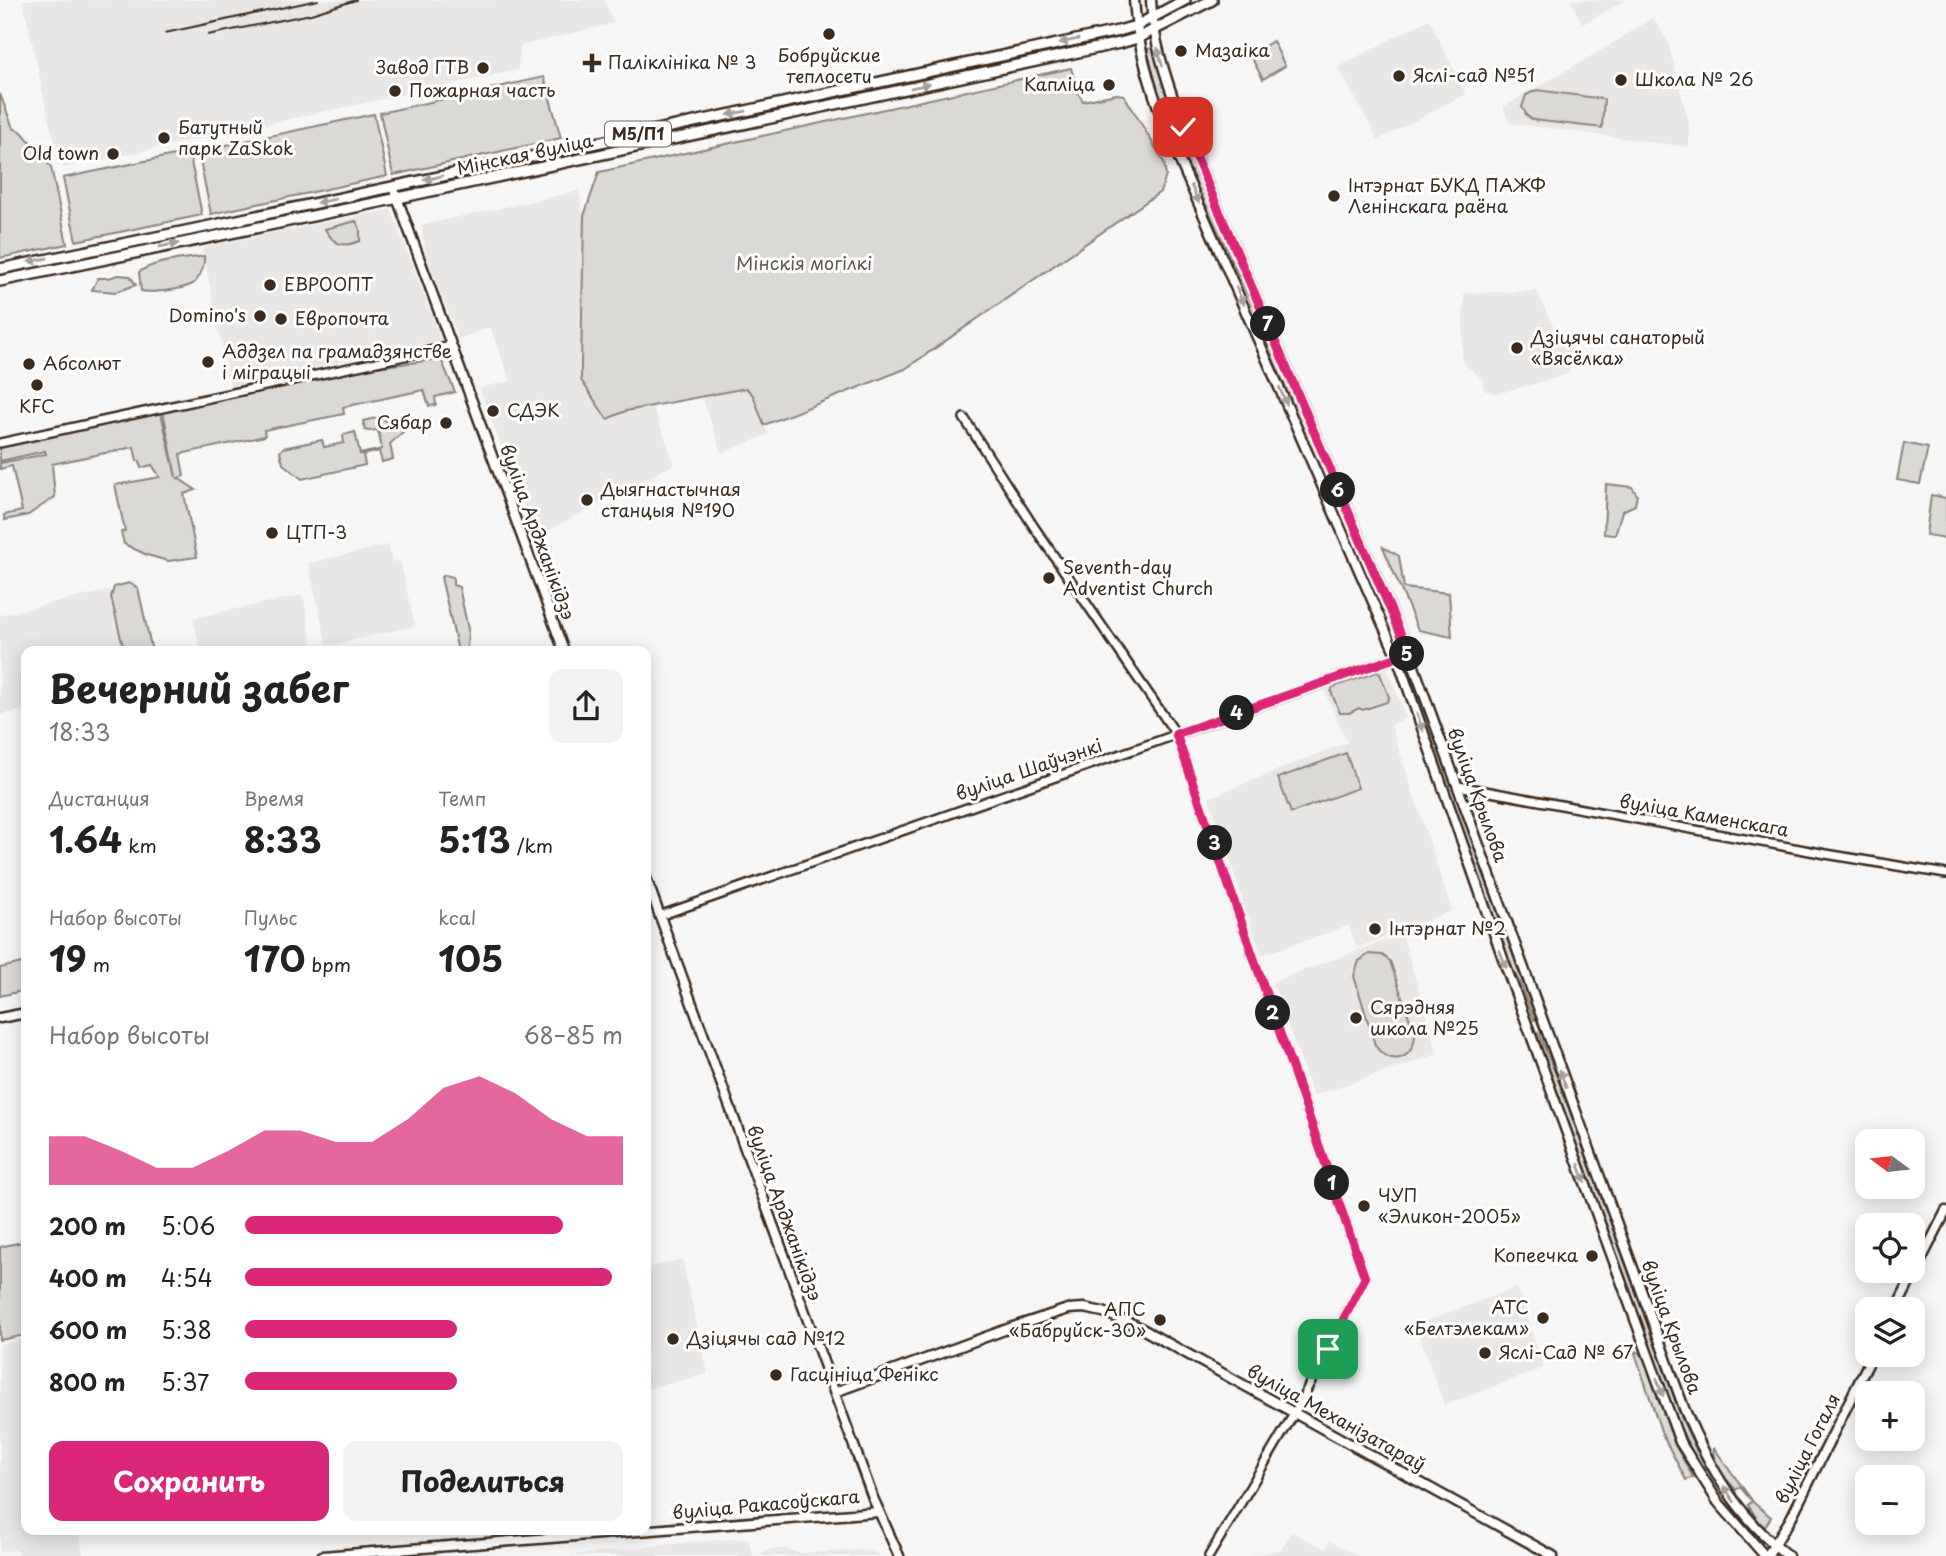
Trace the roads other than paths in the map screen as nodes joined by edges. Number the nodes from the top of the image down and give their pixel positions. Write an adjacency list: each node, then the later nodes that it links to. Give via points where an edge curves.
1 (1134, 0): 6 (main road, вуліца Крылова)
2 (1151, 0): 5 (main road, вуліца Крылова)
3 (1185, 0): 5 (main road, Мінская вуліца / М5/П1)
4 (1212, 0): 7 (main road, Мінская вуліца / М5/П1)
5 (1152, 18): 6 (main road, Мінская вуліца / М5/П1); 7 (main road, вуліца Крылова)
6 (1136, 26): 8 (main road, вуліца Крылова); 9 (main road, Мінская вуліца / М5/П1, one-way to 9)
7 (1154, 30): 8 (main road, Мінская вуліца / М5/П1); 15 (main road, вуліца Крылова, one-way to 7, via 1183,127)
8 (1138, 38): 10 (main road, Мінская вуліца / М5/П1, one-way to 8); 16 (main road, вуліца Крылова, one-way to 16, via 1165,127)
9 (393, 187): 10 (main road, вуліца Арджанікідзэ); 11 (main road, Мінская вуліца / М5/П1, one-way to 11)
10 (397, 198): 12 (main road, Мінская вуліца / М5/П1, one-way to 10); 17 (main road, вуліца Арджанікідзэ)
11 (121, 243): 12 (main road); 13 (main road, Мінская вуліца / М5/П1, one-way to 13)
12 (125, 255): 14 (main road, Мінская вуліца / М5/П1)
13 (0, 269)
14 (0, 281)
15 (1269, 327): 16 (main road); 21 (main road, вуліца Крылова)
16 (1256, 333): 22 (main road, вуліца Крылова, one-way to 22)
17 (451, 346): 19 (street); 20 (main road, вуліца Арджанікідзэ)
18 (964, 418): 23 (street)
19 (0, 443)
20 (562, 646)
21 (1409, 653): 22 (street, вуліца Шаўчэнкі); 24 (main road, вуліца Крылова)
22 (1397, 657): 23 (street, вуліца Шаўчэнкі); 31 (main road, вуліца Крылова, one-way to 31)
23 (1176, 734): 27 (street, вуліца Шаўчэнкі); 36 (street, via 1365,1278)
24 (1458, 786): 25 (street, вуліца Каменскага); 30 (main road, вуліца Крылова)
25 (1946, 874)
26 (651, 893): 27 (main road, вуліца Арджанікідзэ)
27 (659, 916): 35 (main road, вуліца Арджанікідзэ)
28 (21, 1014): 29 (main road)
29 (0, 1018)
30 (1543, 1024): 31 (main road); 40 (main road, вуліца Крылова, one-way to 30, via 1741,1510 1704,1454)
31 (1529, 1028): 45 (main road, вуліца Крылова, one-way to 45, via 1681,1442 1718,1502)
32 (1946, 1211): 33 (main road)
33 (1902, 1297)
34 (1866, 1367): 40 (main road, вуліца Гогаля)
35 (835, 1392): 36 (main road, вуліца Механізатараў, via 1010,1328 1084,1308 1135,1325); 37 (main road, вуліца Арджанікідзэ)
36 (1294, 1414): 43 (street); 44 (main road, вуліца Механізатараў)
37 (878, 1511): 38 (main road, вуліца Ракасоўскага); 42 (main road, вуліца Арджанікідзэ)
38 (651, 1529)
39 (581, 1535): 41 (main road, вуліца Ракасоўскага)
40 (1774, 1545): 45 (main road, вуліца Гогаля); 46 (main road, вуліца Крылова)
41 (322, 1556)
42 (899, 1556)
43 (1209, 1556)
44 (1553, 1556)
45 (1766, 1556)
46 (1788, 1556)

